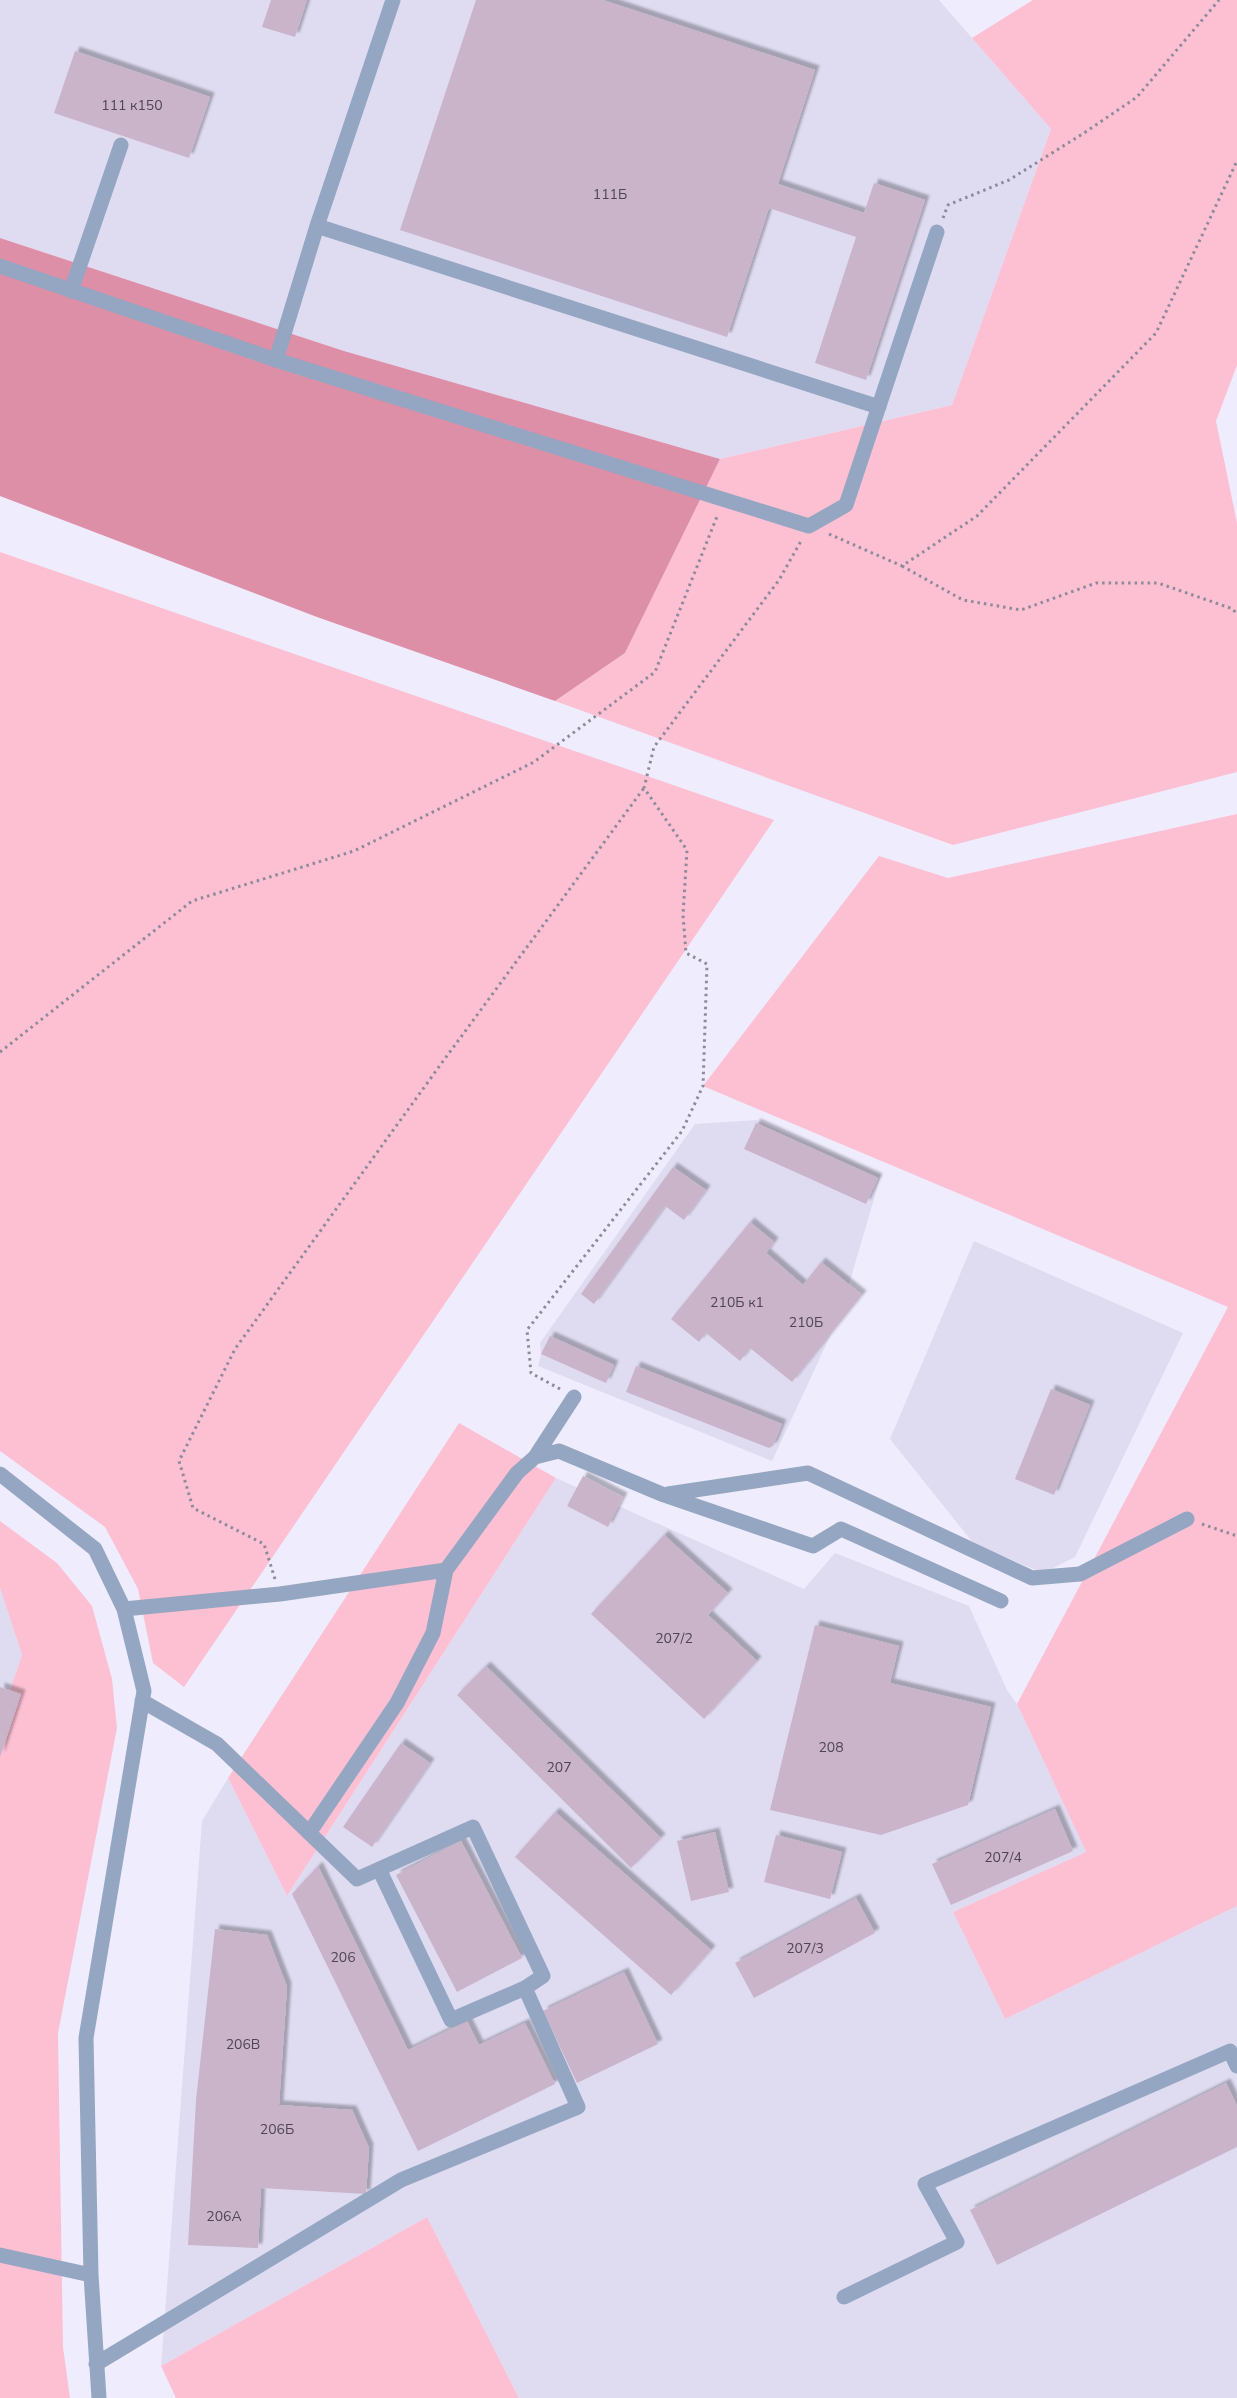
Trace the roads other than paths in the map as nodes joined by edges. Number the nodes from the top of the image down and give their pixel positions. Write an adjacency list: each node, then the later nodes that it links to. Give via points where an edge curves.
1 (393, 0): 3 (street)
2 (121, 145): 6 (street)
3 (317, 226): 7 (street); 8 (street)
4 (937, 232): 8 (street)
5 (0, 266): 6 (street)
6 (71, 291): 7 (street)
7 (276, 360): 8 (street, via 809,526 846,505)
8 (880, 407)
9 (574, 1397): 10 (street)
10 (535, 1457): 12 (street, via 559,1451); 14 (street, via 517,1473)
11 (0, 1474): 16 (street, via 95,1549)
12 (664, 1495): 13 (street, via 808,1473 1032,1578 1080,1574); 15 (street, via 813,1546 841,1529)
13 (1188, 1519)
14 (446, 1570): 16 (street, via 280,1594); 18 (street, via 433,1633 397,1703)
15 (1001, 1601)
16 (124, 1609): 17 (street, via 144,1691)
17 (142, 1701): 18 (street, via 218,1744); 23 (street, via 86,2038)
18 (309, 1833): 19 (street, via 357,1879)
19 (379, 1869): 20 (street, via 451,2020); 20 (street, via 472,1827 543,1976)
20 (525, 1988): 25 (street, via 578,2107 402,2180)
21 (1237, 2066): 24 (street, via 1230,2051 926,2184 957,2242)
22 (0, 2255): 23 (street)
23 (91, 2275): 25 (street)
24 (844, 2298)
25 (96, 2364): 26 (street)
26 (99, 2398)

